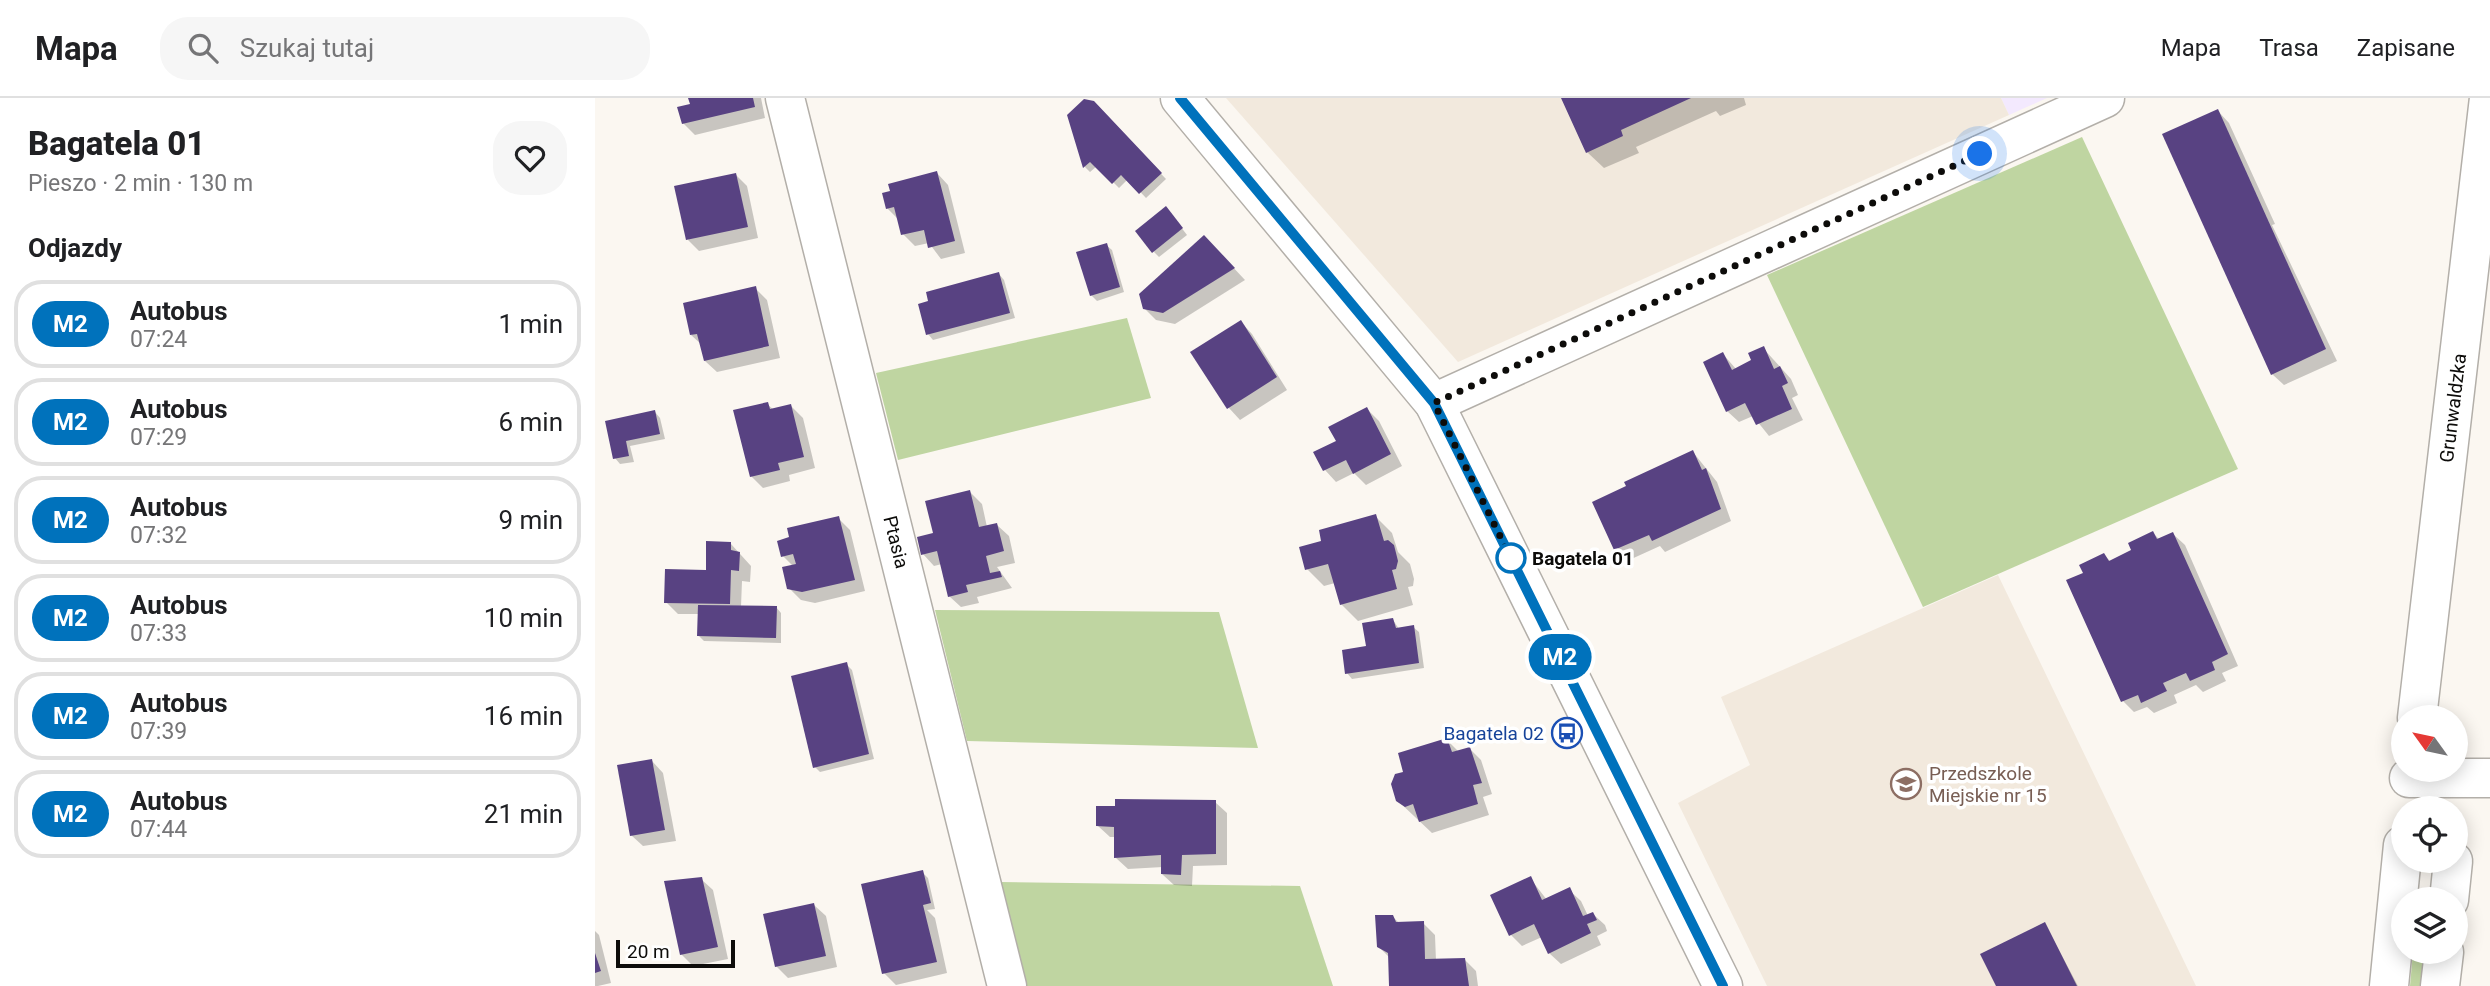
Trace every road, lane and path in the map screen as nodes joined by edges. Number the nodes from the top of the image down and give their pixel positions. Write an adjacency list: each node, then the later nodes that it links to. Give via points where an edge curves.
1 (785, 98): 11 (street, Ptasia)
2 (1180, 98): 5 (street)
3 (2105, 98): 5 (street)
4 (2489, 98): 6 (street, Grunwaldzka)
5 (1434, 403): 12 (street)
6 (2419, 705)
7 (2490, 778): 8 (street)
8 (2409, 786)
9 (2400, 873): 13 (street)
10 (2443, 964): 14 (street)
11 (1007, 986)
12 (1723, 986)
13 (2389, 986)
14 (2441, 986)

